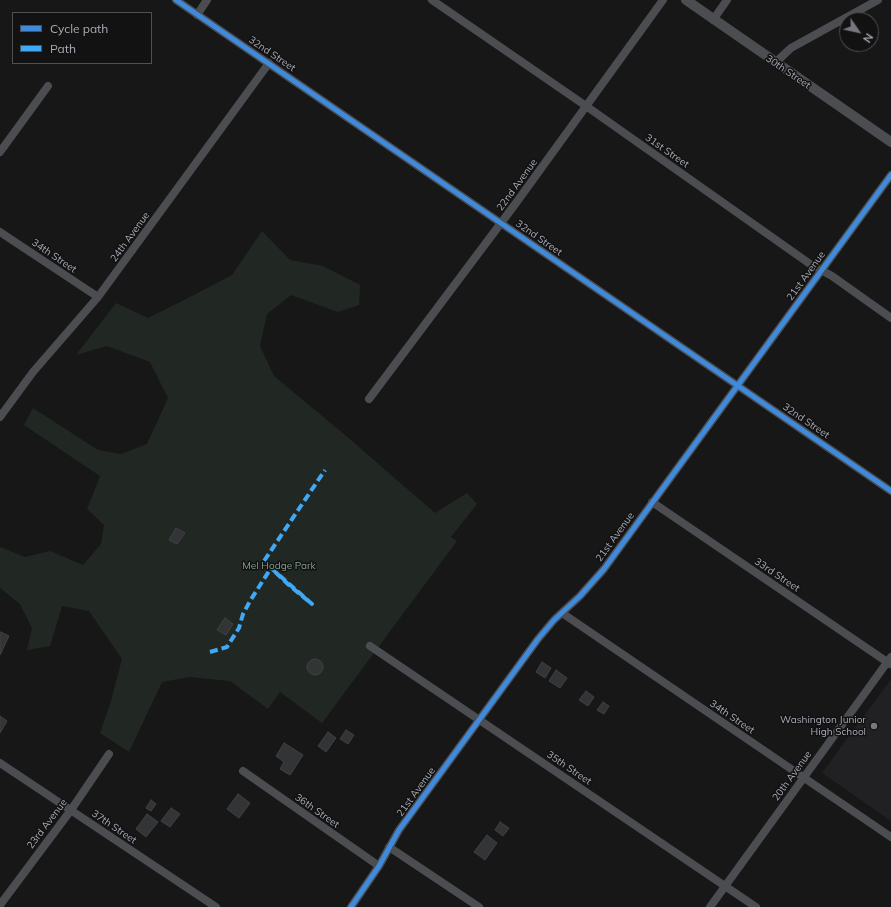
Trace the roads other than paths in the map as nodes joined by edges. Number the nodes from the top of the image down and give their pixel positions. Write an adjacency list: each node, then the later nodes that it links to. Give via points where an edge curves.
1 (176, 0): 8 (street, 32nd Street)
2 (207, 0): 8 (street)
3 (432, 0): 13 (street, 31st Street)
4 (663, 0): 13 (street, 22nd Avenue)
5 (686, 0): 9 (street, 30th Street)
6 (728, 0): 9 (street)
7 (878, 0): 11 (street, via 791,48)
8 (197, 15): 10 (street, 32nd Street)
9 (713, 20): 11 (street, 30th Street)
10 (269, 63): 17 (street, 32nd Street); 20 (street, 24th Avenue)
11 (775, 63): 14 (street, 30th Street)
12 (48, 86): 15 (street)
13 (586, 106): 17 (street, 22nd Avenue); 19 (street, 31st Street)
14 (891, 142)
15 (0, 152)
16 (891, 175): 19 (street, 21st Avenue)
17 (502, 223): 22 (street, 32nd Street); 23 (street, 22nd Avenue)
18 (0, 232): 20 (street, 34th Street)
19 (821, 271): 21 (street, 31st Street); 22 (street, 21st Avenue)
20 (98, 297): 24 (street, 24th Avenue, via 33,372)
21 (891, 318)
22 (737, 385): 25 (street, 32nd Street); 26 (street, 21st Avenue)
23 (369, 399)
24 (0, 417)
25 (891, 490)
26 (652, 502): 27 (street, 21st Avenue, via 604,569); 29 (street, 33rd Street)
27 (562, 613): 30 (street, 21st Avenue, via 538,639); 34 (street, 34th Street)
28 (370, 646): 30 (street, 35th Street)
29 (890, 661): 34 (street, 20th Avenue)
30 (480, 720): 37 (street, 21st Avenue); 39 (street, 35th Street)
31 (109, 754): 35 (street, 23rd Avenue)
32 (0, 763): 35 (street, 37th Street)
33 (243, 771): 38 (street, 36th Street)
34 (804, 777): 36 (street, 34th Street); 39 (street, 20th Avenue)
35 (71, 810): 40 (street, 23rd Avenue); 41 (street, 37th Street)
36 (891, 837)
37 (389, 847): 38 (street, 21st Avenue); 43 (street)
38 (379, 866): 42 (street, 21st Avenue)
39 (725, 886): 44 (street, 20th Avenue); 45 (street, 35th Street)
40 (0, 905)
41 (216, 907)
42 (351, 907)
43 (479, 907)
44 (710, 907)
45 (756, 907)

